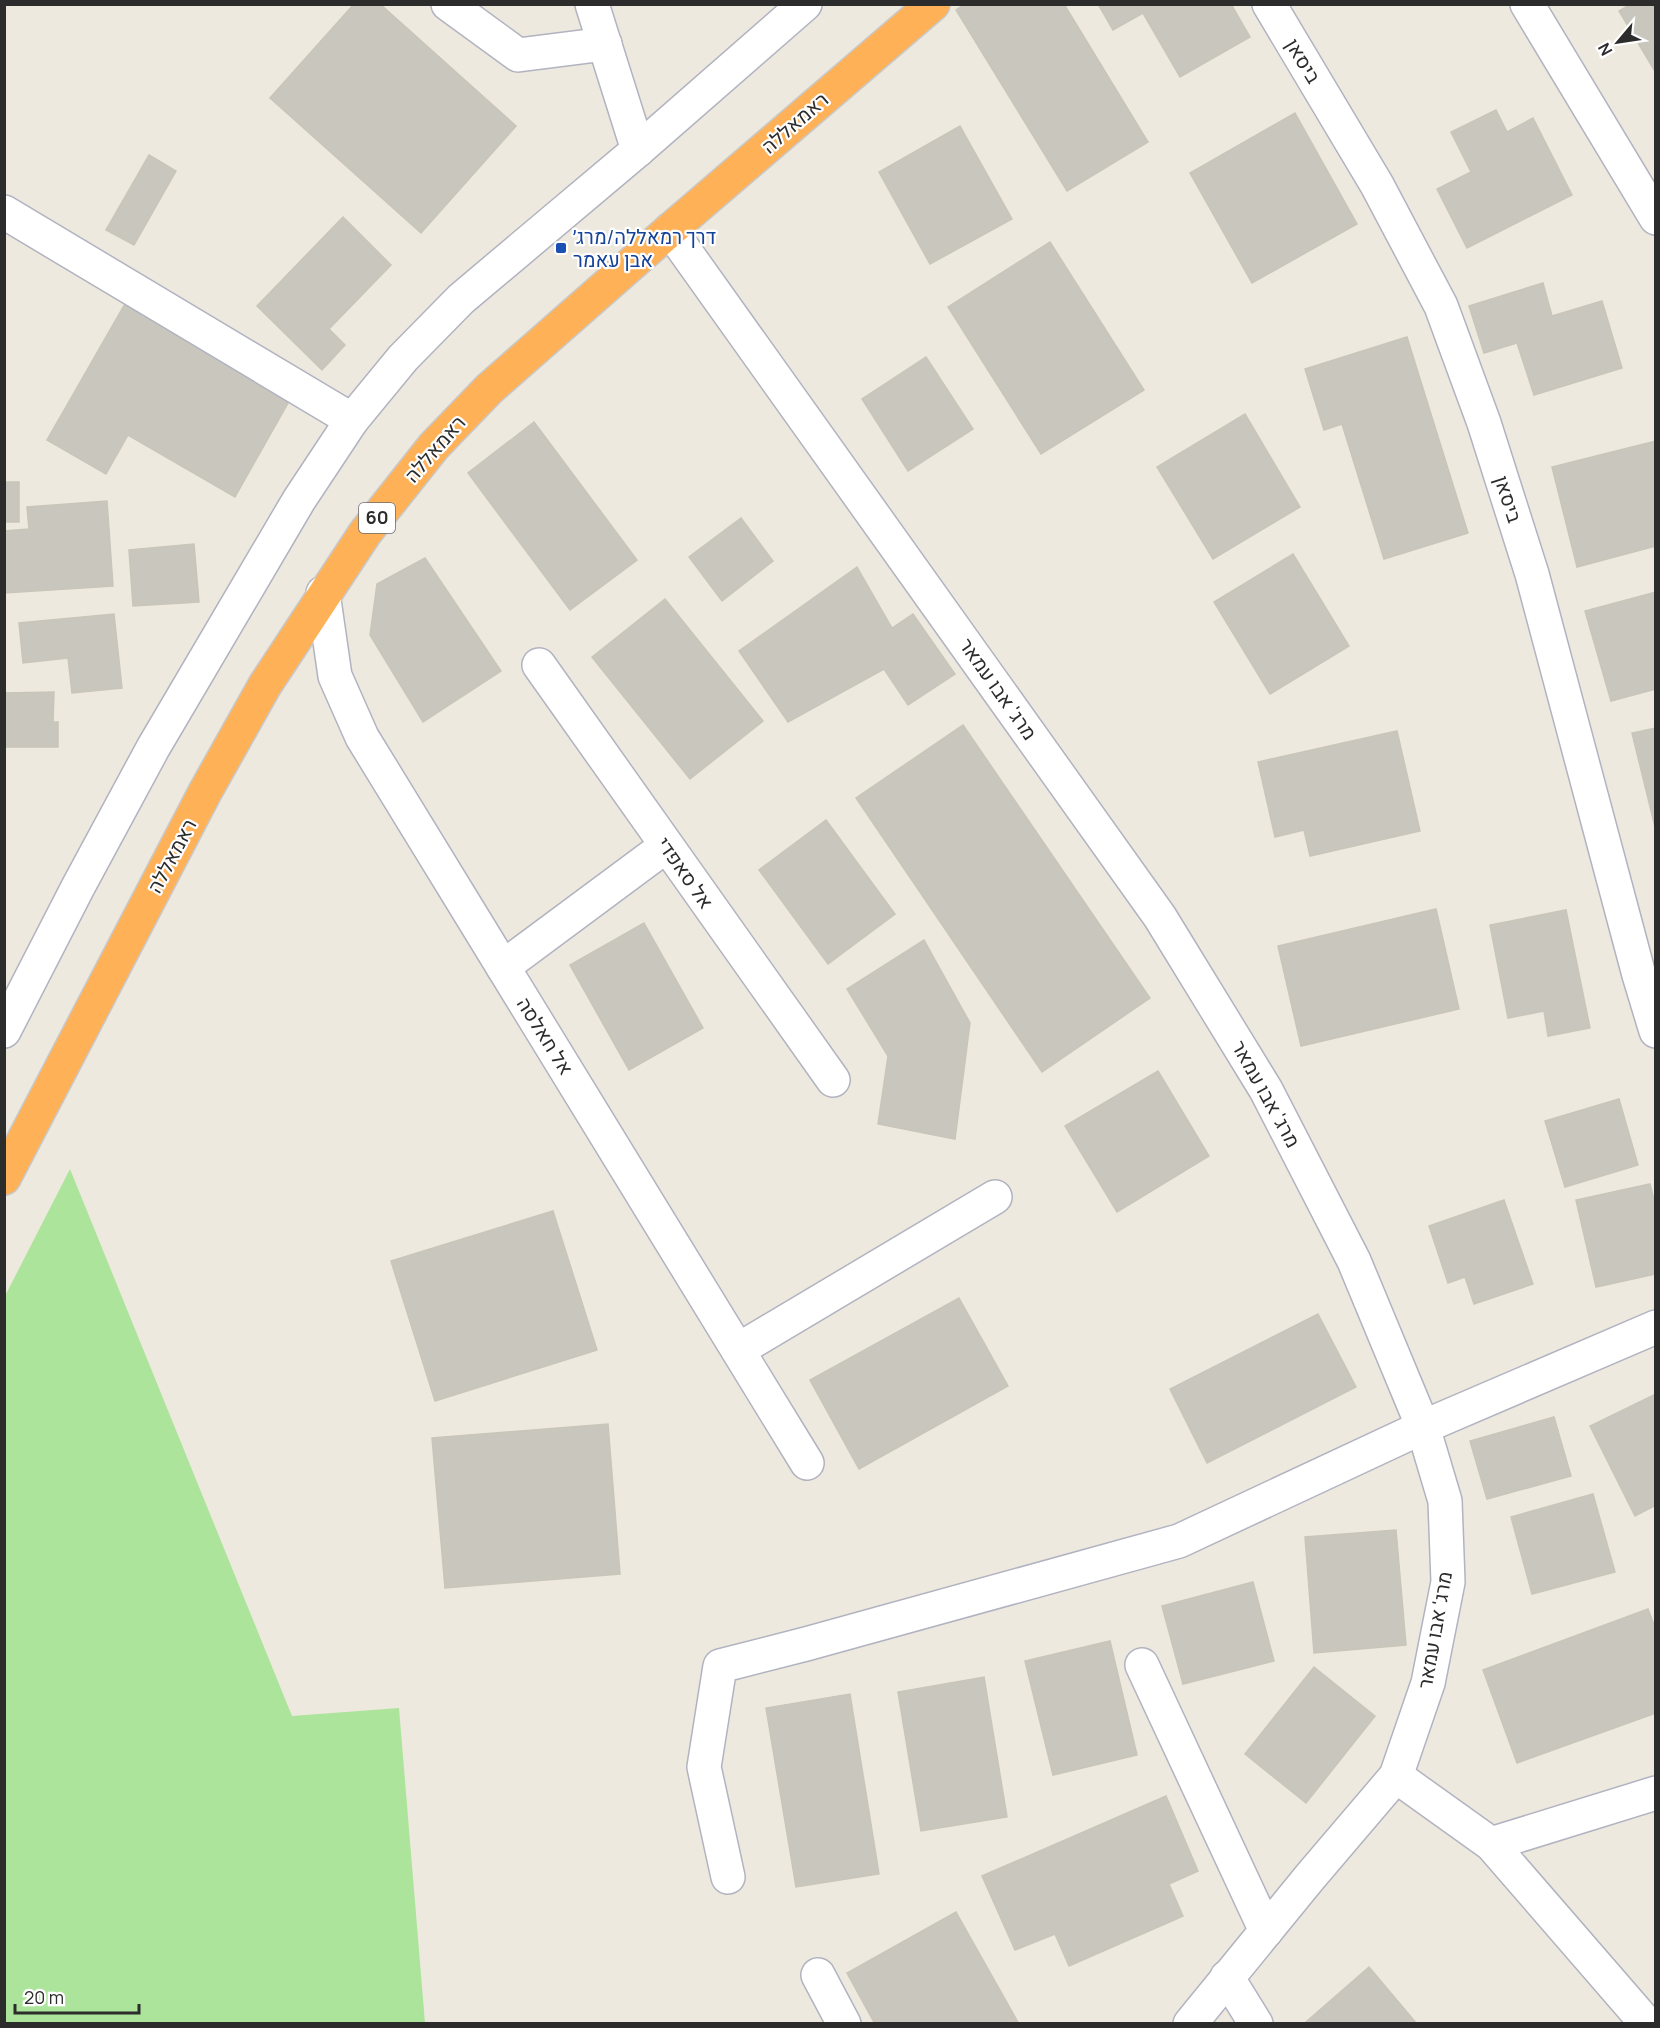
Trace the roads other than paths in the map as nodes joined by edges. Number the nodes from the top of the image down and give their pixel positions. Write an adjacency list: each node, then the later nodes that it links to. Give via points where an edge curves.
1 (448, 4): 7 (street, via 518,55)
2 (592, 4): 7 (street)
3 (805, 4): 8 (street)
4 (933, 4): 11 (highway, ראמאללה / 60)
5 (1269, 4): 17 (street, ביסאן, via 1377,185 1441,306 1484,423 1532,574)
6 (1527, 4): 10 (street)
7 (605, 44): 8 (street)
8 (638, 150): 12 (street, via 461,299 403,358)
9 (4, 212): 12 (street)
10 (1656, 218)
11 (670, 230): 13 (highway, ראמאללה / 60, via 489,389 434,446 364,533); 25 (street, מרג' אבו עמאר, via 1160,917 1266,1090 1354,1261)
12 (352, 420): 19 (street, via 299,500 153,748)
13 (324, 593): 16 (street, אל חאלסה, via 335,676 362,737); 21 (highway, ראמאללה / 60, via 265,685 206,792)
14 (538, 665): 15 (street, אל סאפדי)
15 (666, 846): 16 (street); 20 (street, אל סאפדי)
16 (503, 967): 24 (street, אל חאלסה)
17 (1647, 972): 18 (street, ביסאן)
18 (1656, 1030)
19 (4, 1031)
20 (833, 1080)
21 (4, 1178)
22 (995, 1197): 24 (street)
23 (1656, 1327): 25 (street)
24 (738, 1350): 26 (street, אל חאלסה)
25 (1423, 1427): 28 (street, מרג' אבו עמאר, via 1444,1501 1448,1582 1428,1683); 31 (street, via 1179,1541 720,1666 704,1767)
26 (807, 1463)
27 (1142, 1665): 32 (street)
28 (1396, 1776): 30 (street); 32 (street, מרג' אבו עמאר)
29 (1656, 1793): 30 (street)
30 (1491, 1844): 38 (street)
31 (728, 1878)
32 (1266, 1931): 34 (street, מרג' אבו עמאר)
33 (818, 1975): 35 (street)
34 (1227, 1977): 36 (street, מרג' אבו עמאר); 37 (street)
35 (844, 2024)
36 (1190, 2024)
37 (1256, 2024)
38 (1647, 2024)

